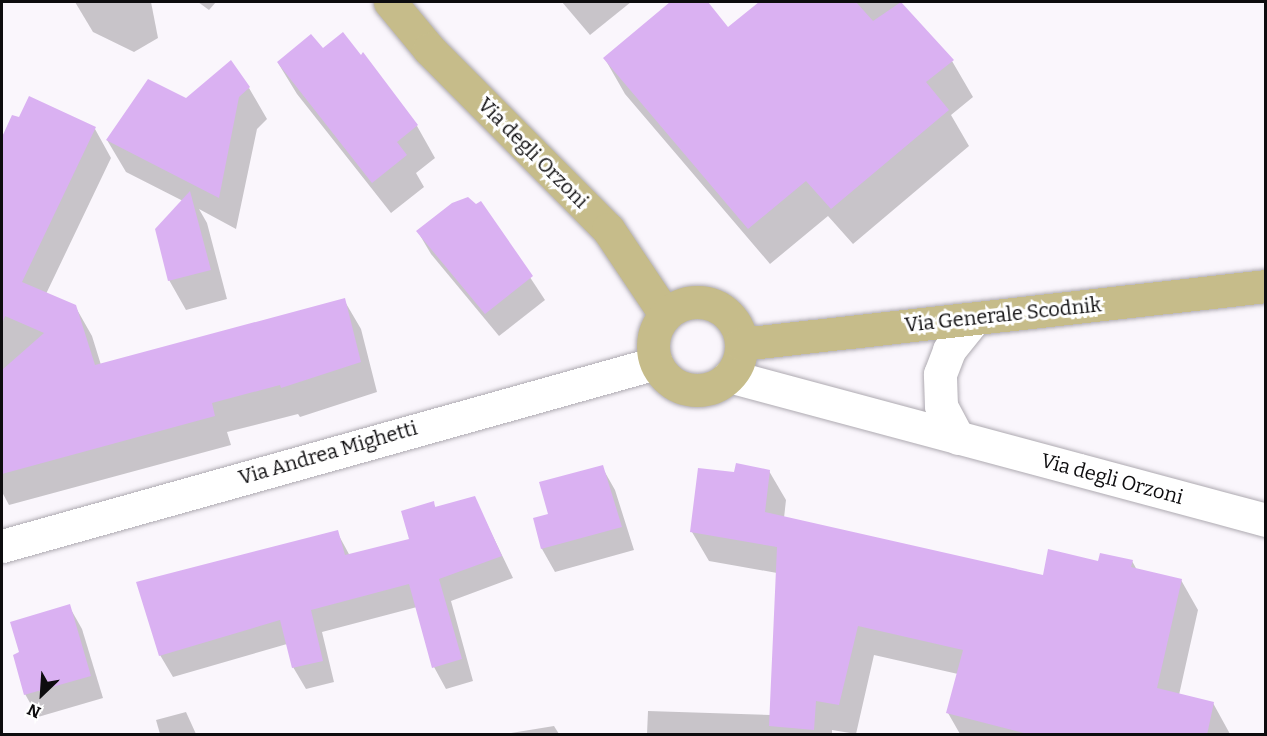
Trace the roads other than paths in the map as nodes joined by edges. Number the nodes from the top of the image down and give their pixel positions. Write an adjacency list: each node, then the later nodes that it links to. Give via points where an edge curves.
1 (390, 2): 3 (main road, Via degli Orzoni, via 429,49 608,229)
2 (1266, 286): 4 (main road, Via Generale Scodnik)
3 (665, 314): 5 (main road, via 678,304 712,304 728,312); 6 (main road, via 654,330)
4 (974, 318): 5 (main road, Via Generale Scodnik); 8 (street, via 949,350 940,374 941,406)
5 (741, 344): 7 (main road, via 739,361)
6 (656, 363): 7 (main road, via 673,383 699,392 715,387); 10 (street, Via Andrea Mighetti)
7 (729, 376): 8 (street, Via degli Orzoni)
8 (958, 438): 9 (street, Via degli Orzoni)
9 (1266, 520)
10 (2, 546)

